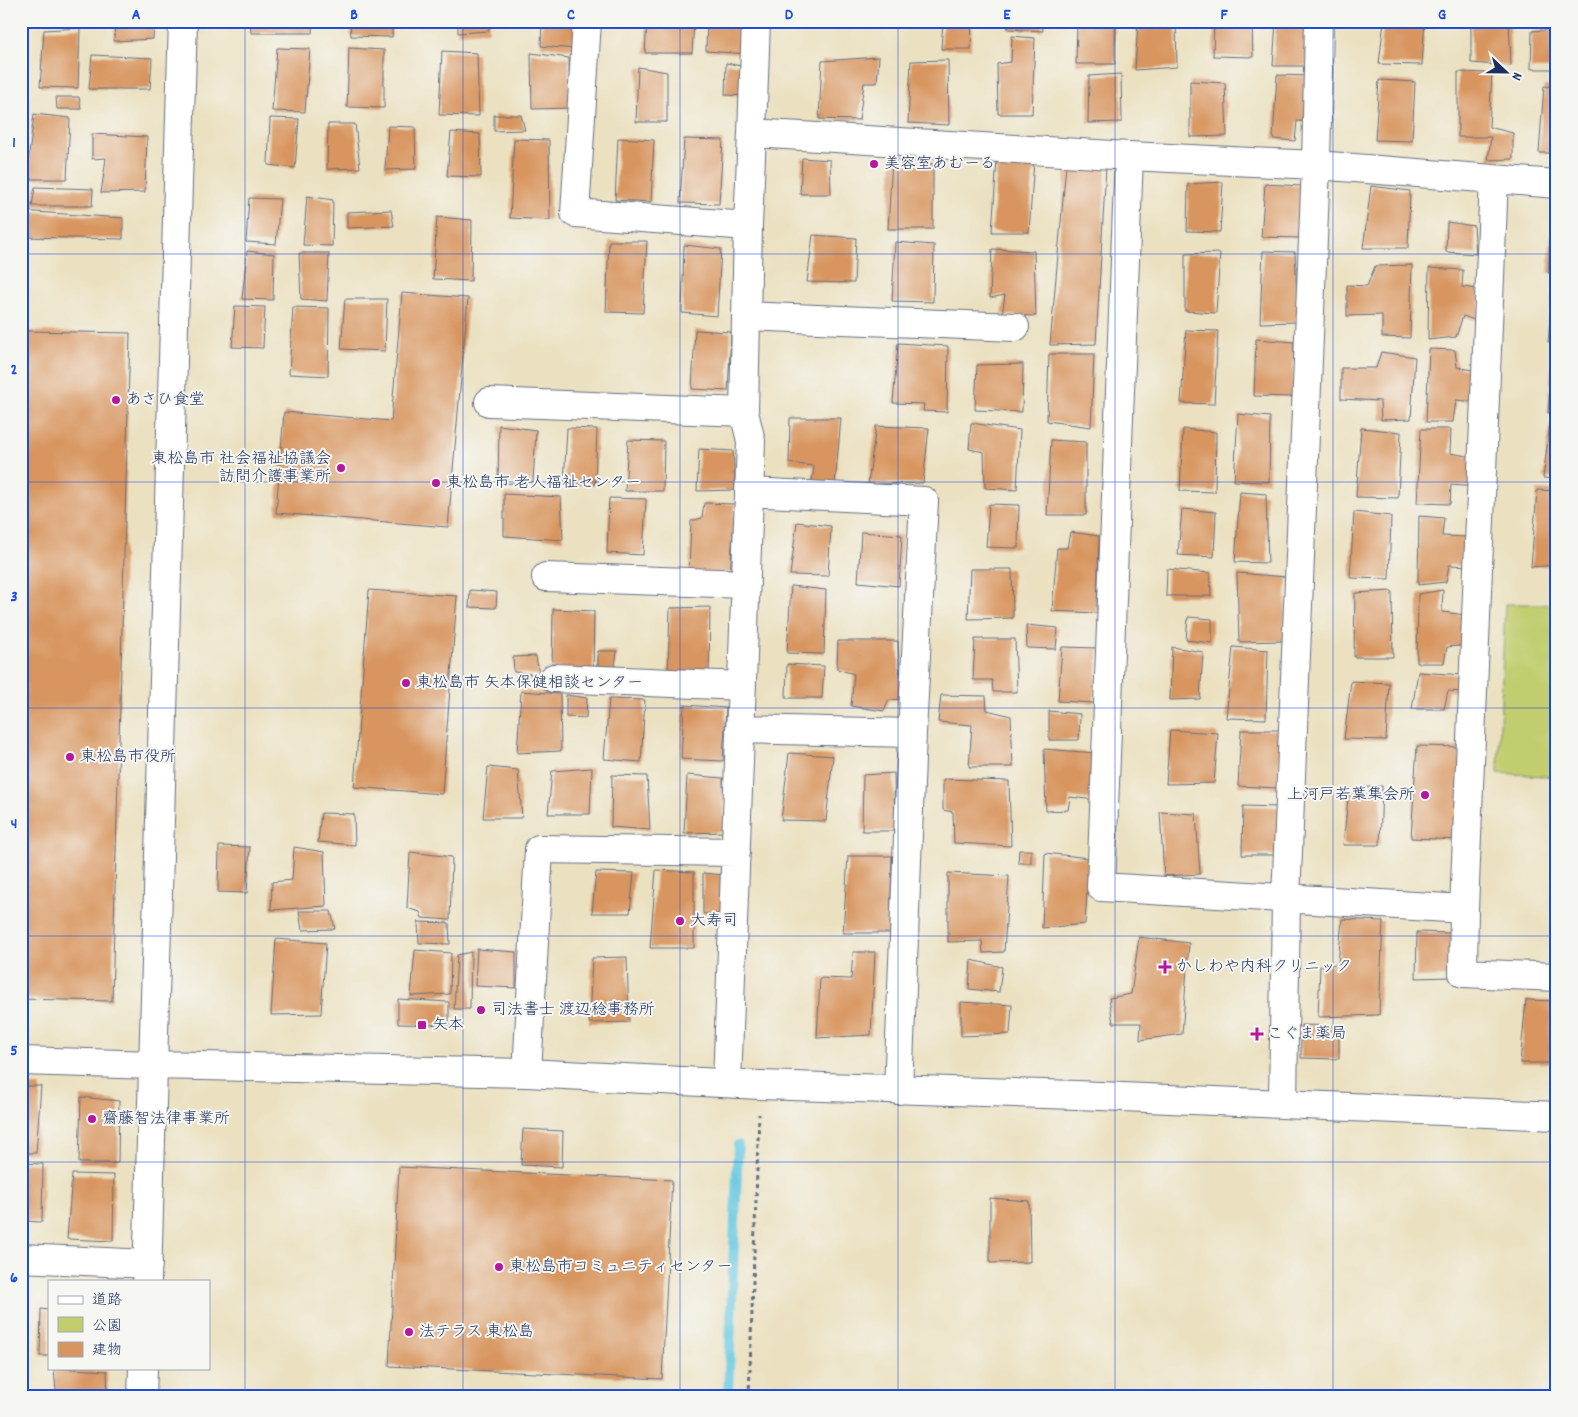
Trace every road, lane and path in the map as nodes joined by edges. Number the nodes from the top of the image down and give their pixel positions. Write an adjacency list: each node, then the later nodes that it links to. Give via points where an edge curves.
1 (183, 21): 27 (street)
2 (587, 21): 10 (street, via 575,213)
3 (756, 21): 5 (street)
4 (1319, 21): 7 (street)
5 (752, 132): 6 (street); 10 (street)
6 (1128, 156): 7 (street); 23 (street, via 1101,887)
7 (1316, 165): 8 (street); 23 (street)
8 (1494, 179): 9 (street); 24 (street)
9 (1557, 184)
10 (748, 226): 11 (street)
11 (746, 316): 12 (street); 14 (street)
12 (1015, 326)
13 (489, 402): 14 (street)
14 (744, 412): 15 (street, via 751,441)
15 (749, 492): 17 (street); 21 (street, via 924,501)
16 (546, 577): 17 (street)
17 (746, 584): 19 (street)
18 (554, 678): 19 (street)
19 (742, 686): 20 (street)
20 (740, 729): 21 (street); 22 (street)
21 (912, 733): 31 (street)
22 (736, 852): 28 (street, via 539,849); 29 (street)
23 (1286, 899): 24 (street); 32 (street)
24 (1464, 909): 25 (street, via 1463,973)
25 (1557, 977)
26 (21, 1061): 27 (street)
27 (154, 1066): 28 (street); 35 (street)
28 (527, 1073): 29 (street)
29 (727, 1083): 30 (street)
30 (760, 1085): 31 (street); 38 (path)
31 (898, 1090): 32 (street)
32 (1283, 1103): 33 (street)
33 (1557, 1116)
34 (21, 1258): 35 (street)
35 (147, 1272)
36 (143, 1370): 37 (street)
37 (142, 1396)
38 (750, 1396)

